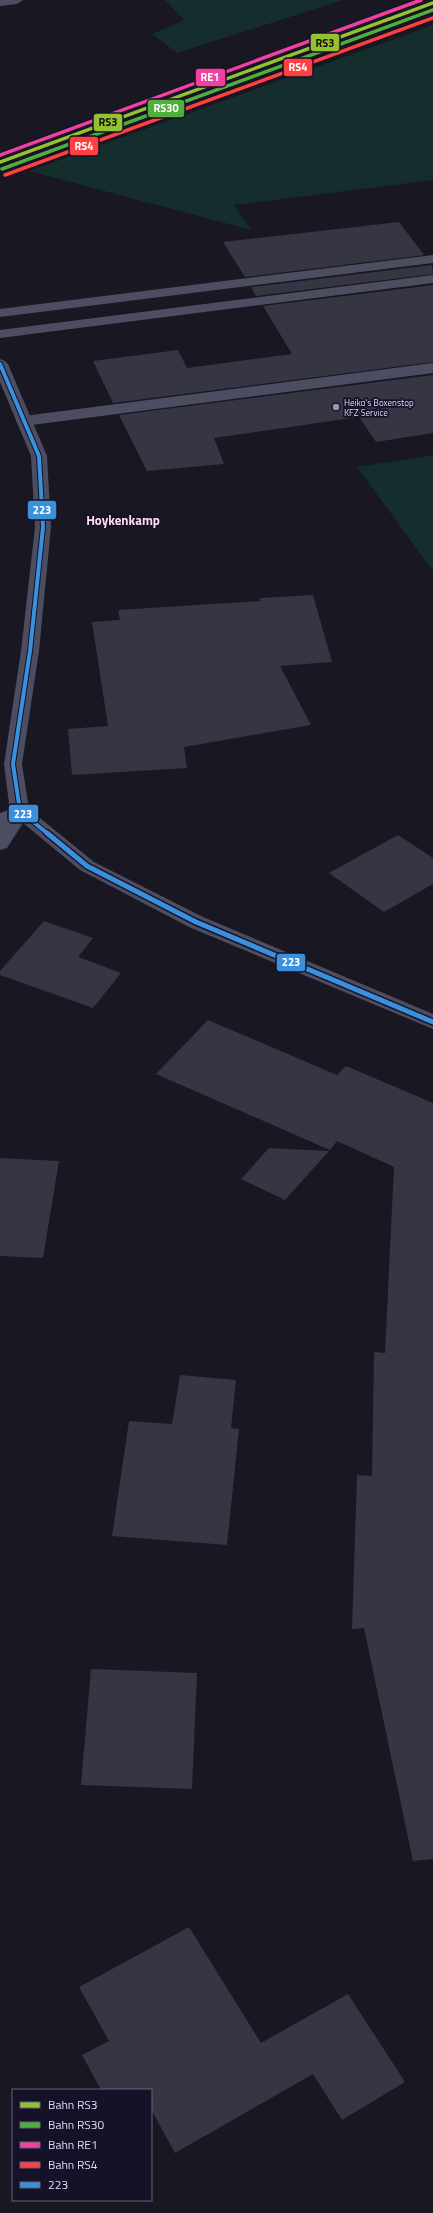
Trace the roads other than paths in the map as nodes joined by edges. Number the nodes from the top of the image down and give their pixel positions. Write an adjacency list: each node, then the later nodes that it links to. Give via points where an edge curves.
1 (18, 0): 2 (street)
2 (0, 2)
3 (433, 259): 5 (street)
4 (433, 279): 6 (street)
5 (0, 313)
6 (0, 334)
7 (0, 364): 9 (street)
8 (433, 368): 9 (street)
9 (24, 421): 10 (street, via 39,456 43,526 30,651 14,764)
10 (20, 811): 11 (street); 12 (street); 13 (street, via 87,866 196,922)
11 (0, 821)
12 (0, 844)
13 (433, 1022)

